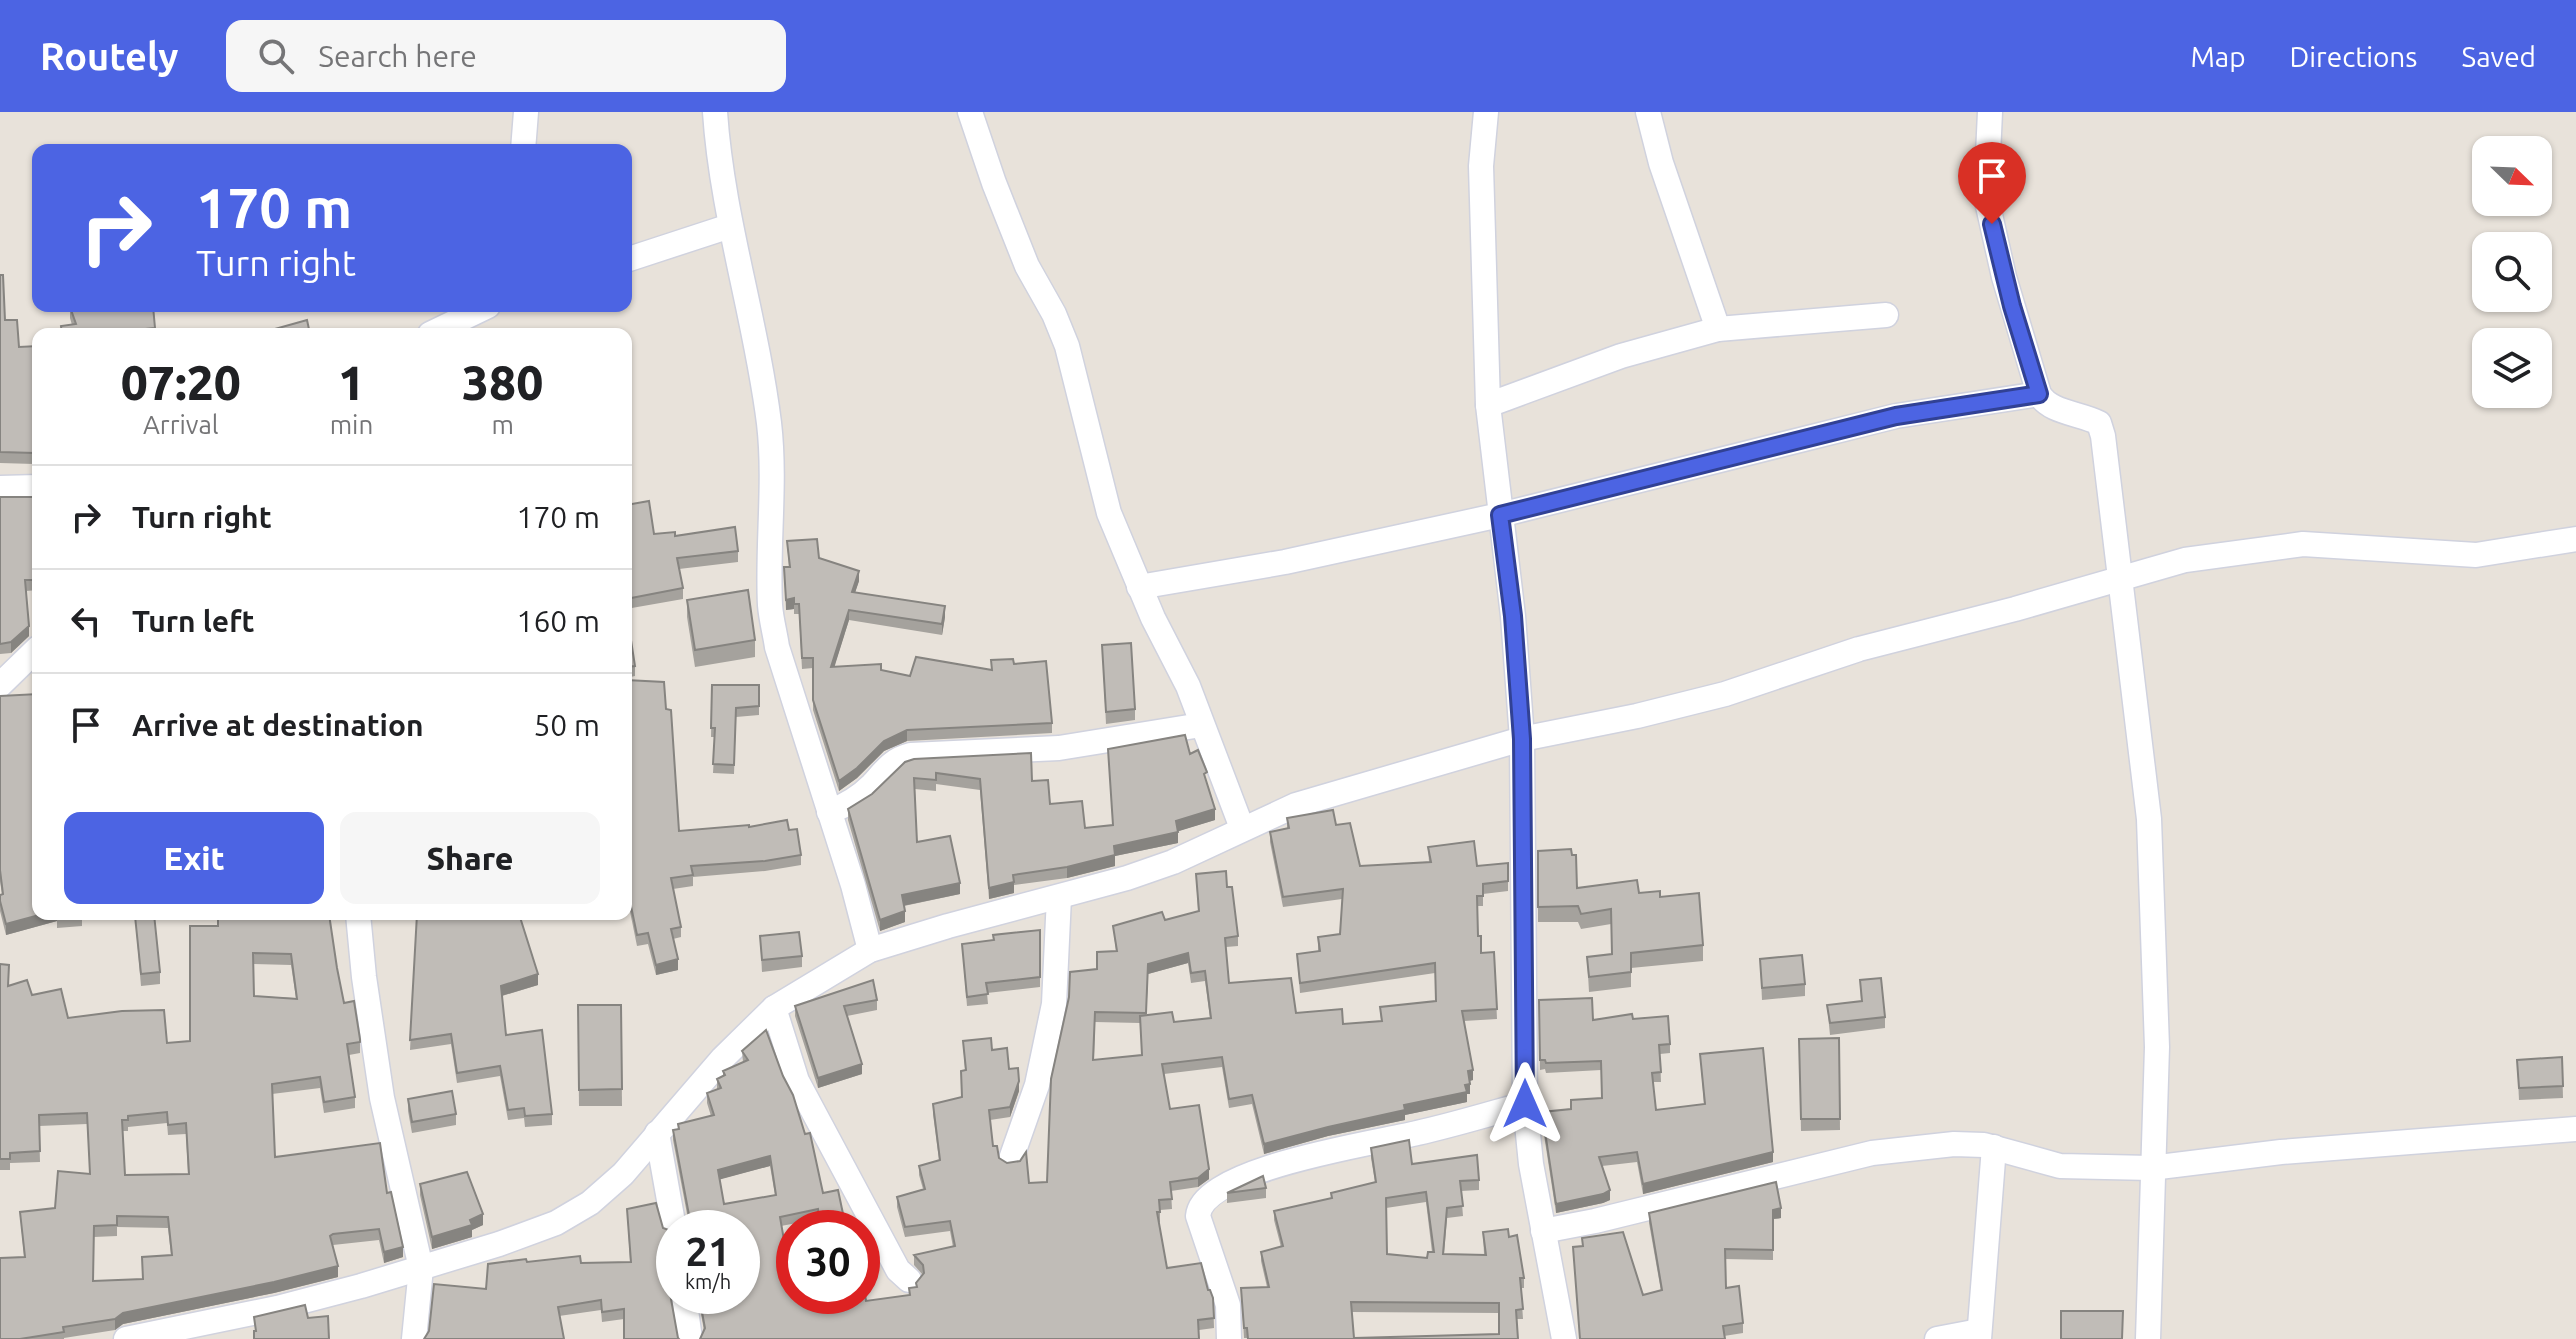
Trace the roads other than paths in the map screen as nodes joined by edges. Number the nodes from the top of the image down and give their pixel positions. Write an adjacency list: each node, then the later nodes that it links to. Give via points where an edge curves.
1 (526, 112): 7 (street)
2 (715, 112): 8 (street)
3 (970, 112): 21 (street, via 1027,266 1067,346 1109,513)
4 (1486, 112): 15 (street, via 1481,166)
5 (1648, 112): 13 (street)
6 (1990, 112): 14 (street, via 1986,197)
7 (523, 144)
8 (730, 226): 9 (street); 26 (street, via 771,443 770,607 777,647)
9 (632, 258)
10 (476, 312): 12 (street)
11 (1886, 315): 13 (street)
12 (442, 328)
13 (1718, 329): 15 (street, via 1621,356)
14 (2039, 394): 18 (street, via 1896,416); 20 (street, via 2051,407 2099,423)
15 (1488, 405): 18 (street)
16 (32, 487): 17 (street)
17 (0, 488)
18 (1500, 515): 21 (street, via 1285,562); 25 (street)
19 (2576, 539): 20 (street, via 2476,555 2303,544 2185,560)
20 (2122, 579): 25 (street, via 1859,649 1725,694); 37 (street, via 2149,819 2157,1047)
21 (1139, 587): 24 (street, via 1188,686)
22 (32, 654): 23 (street)
23 (0, 685)
24 (1201, 725): 26 (street, via 1059,748 898,758 855,800); 27 (street)
25 (1522, 739): 27 (street, via 1296,805); 32 (street)
26 (829, 812): 30 (street)
27 (1242, 828): 28 (street, via 1173,862)
28 (1059, 897): 30 (street); 36 (street, via 1054,1004 1037,1085)
29 (359, 920): 40 (street, via 382,1098)
30 (870, 950): 31 (street)
31 (774, 1008): 34 (street); 41 (street, via 797,1081 898,1270)
32 (1525, 1104): 39 (street); 47 (street, via 1277,1165 1212,1195 1198,1216 1228,1305)
33 (2576, 1129): 37 (street, via 2281,1152)
34 (657, 1133): 38 (street); 40 (street, via 623,1174 556,1223)
35 (1994, 1147): 37 (street, via 2060,1166); 39 (street, via 1954,1144 1872,1153); 43 (street)
36 (1011, 1159)
37 (2151, 1168): 50 (street)
38 (671, 1210)
39 (1543, 1231): 48 (street)
40 (421, 1268): 44 (street, via 277,1308); 45 (street)
41 (909, 1280)
42 (687, 1314): 46 (street)
43 (1979, 1335): 49 (street)
44 (126, 1339)
45 (414, 1339)
46 (690, 1339)
47 (1229, 1339)
48 (1564, 1339)
49 (1937, 1339)
50 (2148, 1339)

